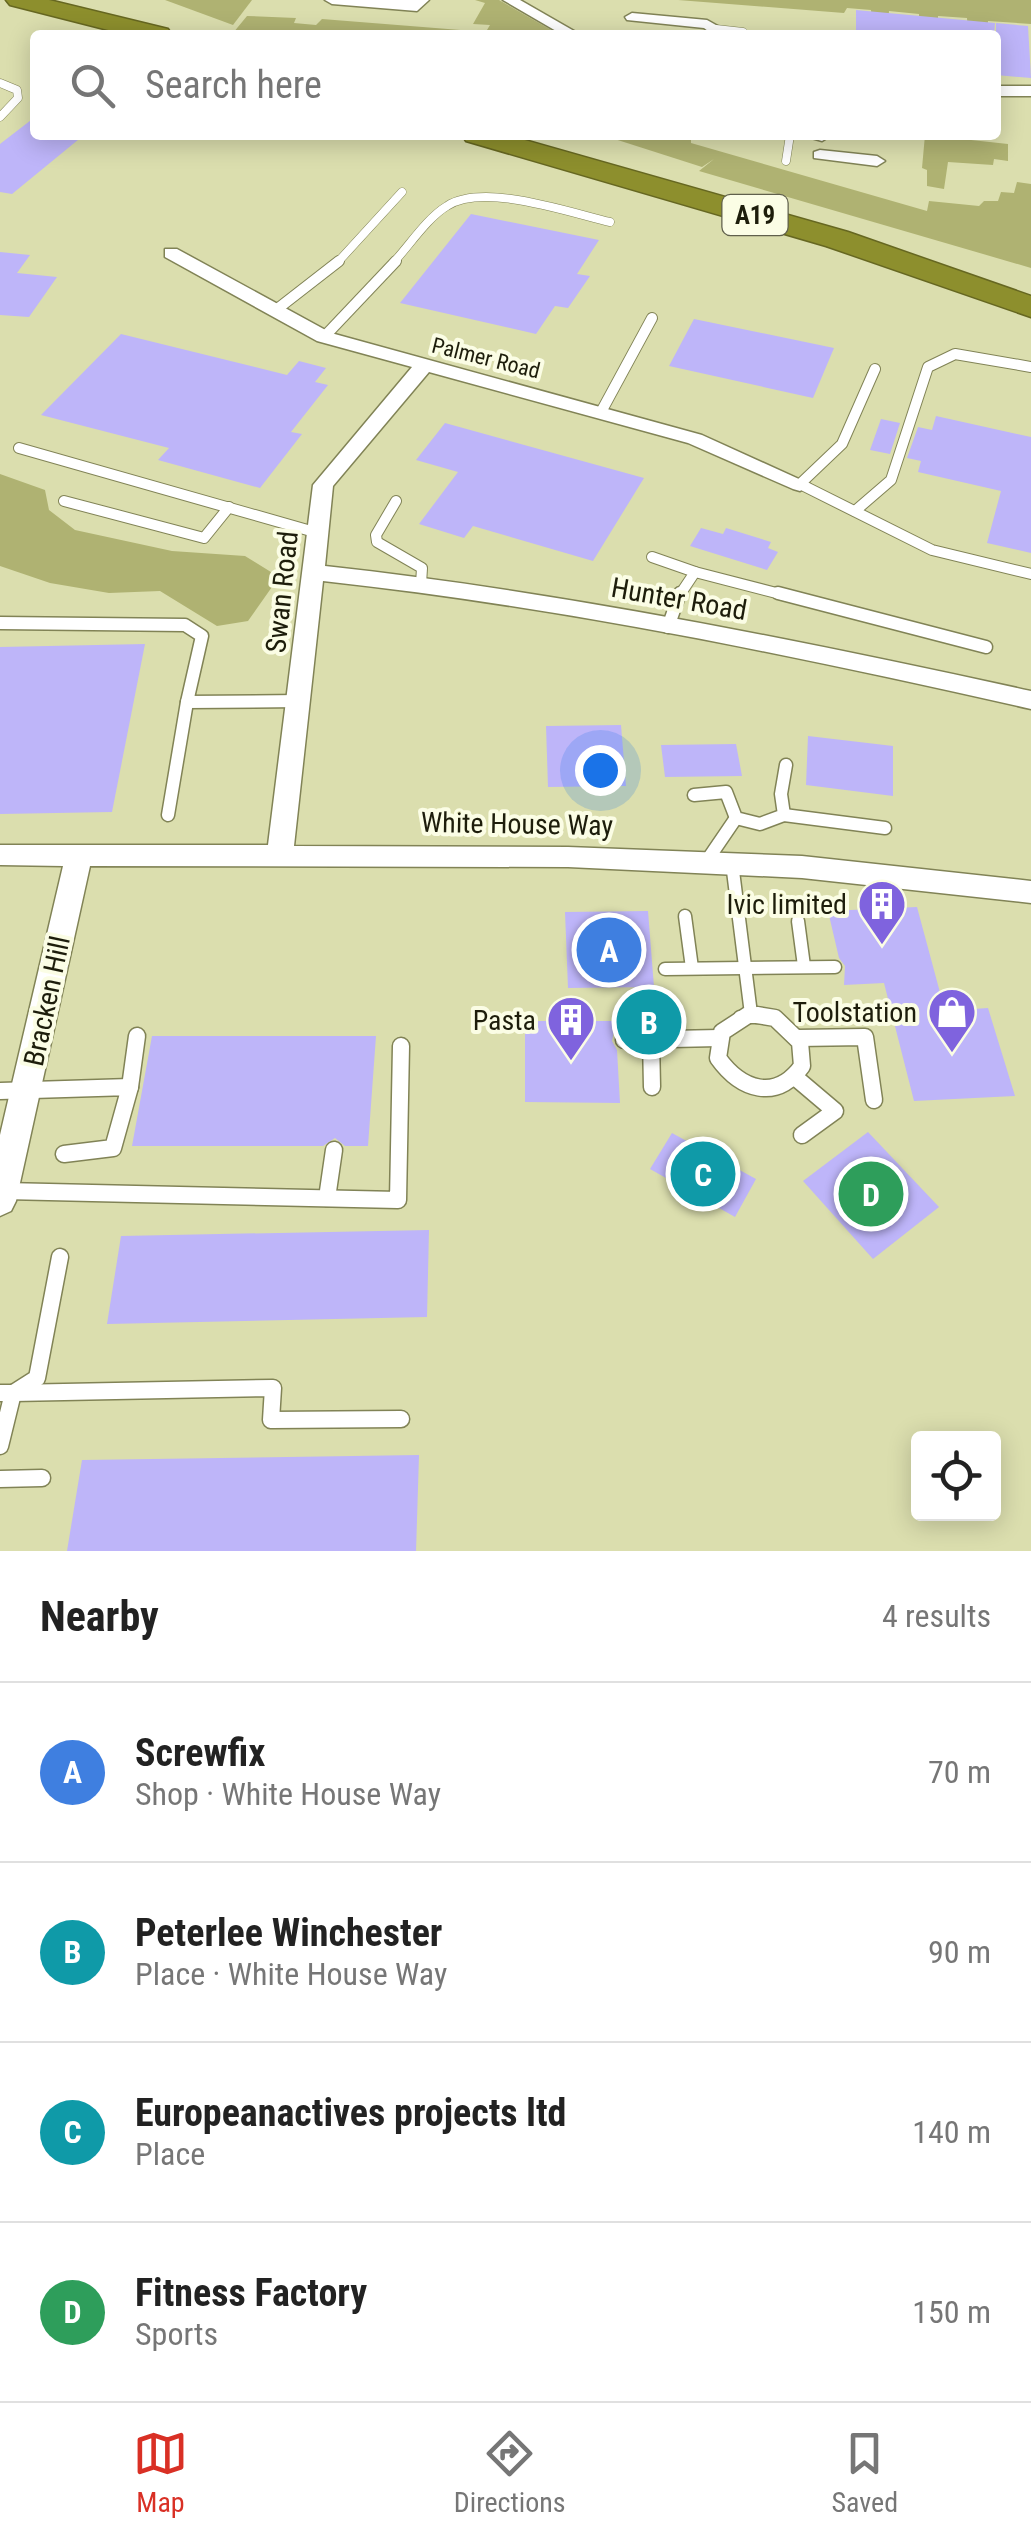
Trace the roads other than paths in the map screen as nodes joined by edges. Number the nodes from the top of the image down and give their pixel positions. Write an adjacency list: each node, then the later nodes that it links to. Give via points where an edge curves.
1 (20, 0): 11 (highway)
2 (66, 0): 12 (highway)
3 (332, 0): 4 (street, via 417,8)
4 (422, 0)
5 (510, 0): 13 (street)
6 (0, 6): 10 (highway)
7 (632, 18): 14 (street, via 707,24)
8 (0, 19): 9 (highway)
9 (54, 30)
10 (93, 30)
11 (140, 30)
12 (171, 30)
13 (565, 30)
14 (713, 30)
15 (0, 83): 18 (lane, via 17,90 18,98)
16 (1001, 91): 17 (street)
17 (1031, 91)
18 (0, 117)
19 (493, 140): 29 (highway, A19, via 837,239)
20 (545, 140): 28 (highway, A19, via 874,234)
21 (789, 140): 23 (lane)
22 (822, 140): 24 (street, via 820,160)
23 (786, 161)
24 (877, 161)
25 (402, 192): 30 (lane, via 330,271)
26 (610, 222): 32 (lane, via 492,198 448,205)
27 (170, 253): 30 (street, Palmer Road)
28 (1031, 289)
29 (1031, 306)
30 (276, 310): 32 (street, Palmer Road)
31 (652, 318): 36 (lane)
32 (324, 338): 34 (street, Palmer Road)
33 (1031, 367): 42 (lane, via 955,354 928,366 891,480)
34 (422, 368): 36 (street, Palmer Road); 43 (street, Swan Road, via 324,484)
35 (875, 370): 38 (lane, via 842,444)
36 (601, 412): 38 (street, Palmer Road, via 695,440)
37 (18, 448): 41 (lane)
38 (800, 484): 42 (lane)
39 (64, 501): 41 (lane, via 204,538)
40 (396, 501): 48 (lane, via 377,542 416,561)
41 (228, 507): 43 (lane)
42 (855, 511): 47 (lane, via 932,550)
43 (318, 533): 45 (street, Swan Road)
44 (652, 557): 46 (lane)
45 (314, 572): 48 (street, Hunter Road); 52 (street, Swan Road)
46 (695, 572): 50 (lane); 51 (lane)
47 (1031, 574)
48 (420, 584): 50 (street, Hunter Road)
49 (0, 623): 54 (lane, via 185,625 202,636)
50 (668, 627): 53 (street, Hunter Road)
51 (986, 647)
52 (301, 700): 54 (lane); 62 (street, Swan Road)
53 (1031, 700)
54 (187, 702): 57 (lane)
55 (786, 765): 58 (lane)
56 (694, 795): 59 (lane, via 726,792)
57 (168, 815)
58 (784, 816): 59 (lane, via 760,824); 60 (lane)
59 (736, 818): 64 (lane)
60 (885, 828)
61 (0, 855): 63 (street, White House Way)
62 (280, 857): 63 (street, White House Way); 64 (street, White House Way)
63 (78, 858): 83 (street, Bracken Hill)
64 (719, 862): 65 (street, White House Way); 68 (lane)
65 (1031, 892)
66 (685, 916): 71 (lane)
67 (798, 922): 69 (lane)
68 (745, 965): 69 (lane); 71 (lane); 73 (lane)
69 (804, 966): 70 (lane)
70 (835, 967)
71 (692, 968): 72 (lane)
72 (665, 969)
73 (752, 1014): 75 (lane, via 726,1026); 76 (lane, via 774,1018)
74 (137, 1036): 81 (lane)
75 (719, 1038): 77 (lane); 80 (lane, via 718,1058 740,1084 768,1091)
76 (797, 1038): 80 (lane, via 804,1055); 84 (lane, via 865,1037)
77 (651, 1039): 78 (lane); 82 (lane)
78 (624, 1040)
79 (402, 1046): 89 (lane, via 398,1200)
80 (796, 1078): 85 (lane, via 835,1111)
81 (130, 1087): 83 (lane); 87 (lane, via 112,1148)
82 (652, 1087)
83 (14, 1091): 88 (street, Bracken Hill)
84 (874, 1100)
85 (802, 1136)
86 (334, 1150): 89 (lane)
87 (64, 1154)
88 (3, 1196): 89 (lane)
89 (326, 1198)
90 (60, 1258): 91 (lane, via 37,1378)
91 (7, 1393): 92 (lane, via 273,1388 271,1420); 93 (lane)
92 (401, 1419)
93 (0, 1446)
94 (42, 1478): 95 (lane)
95 (0, 1479)

